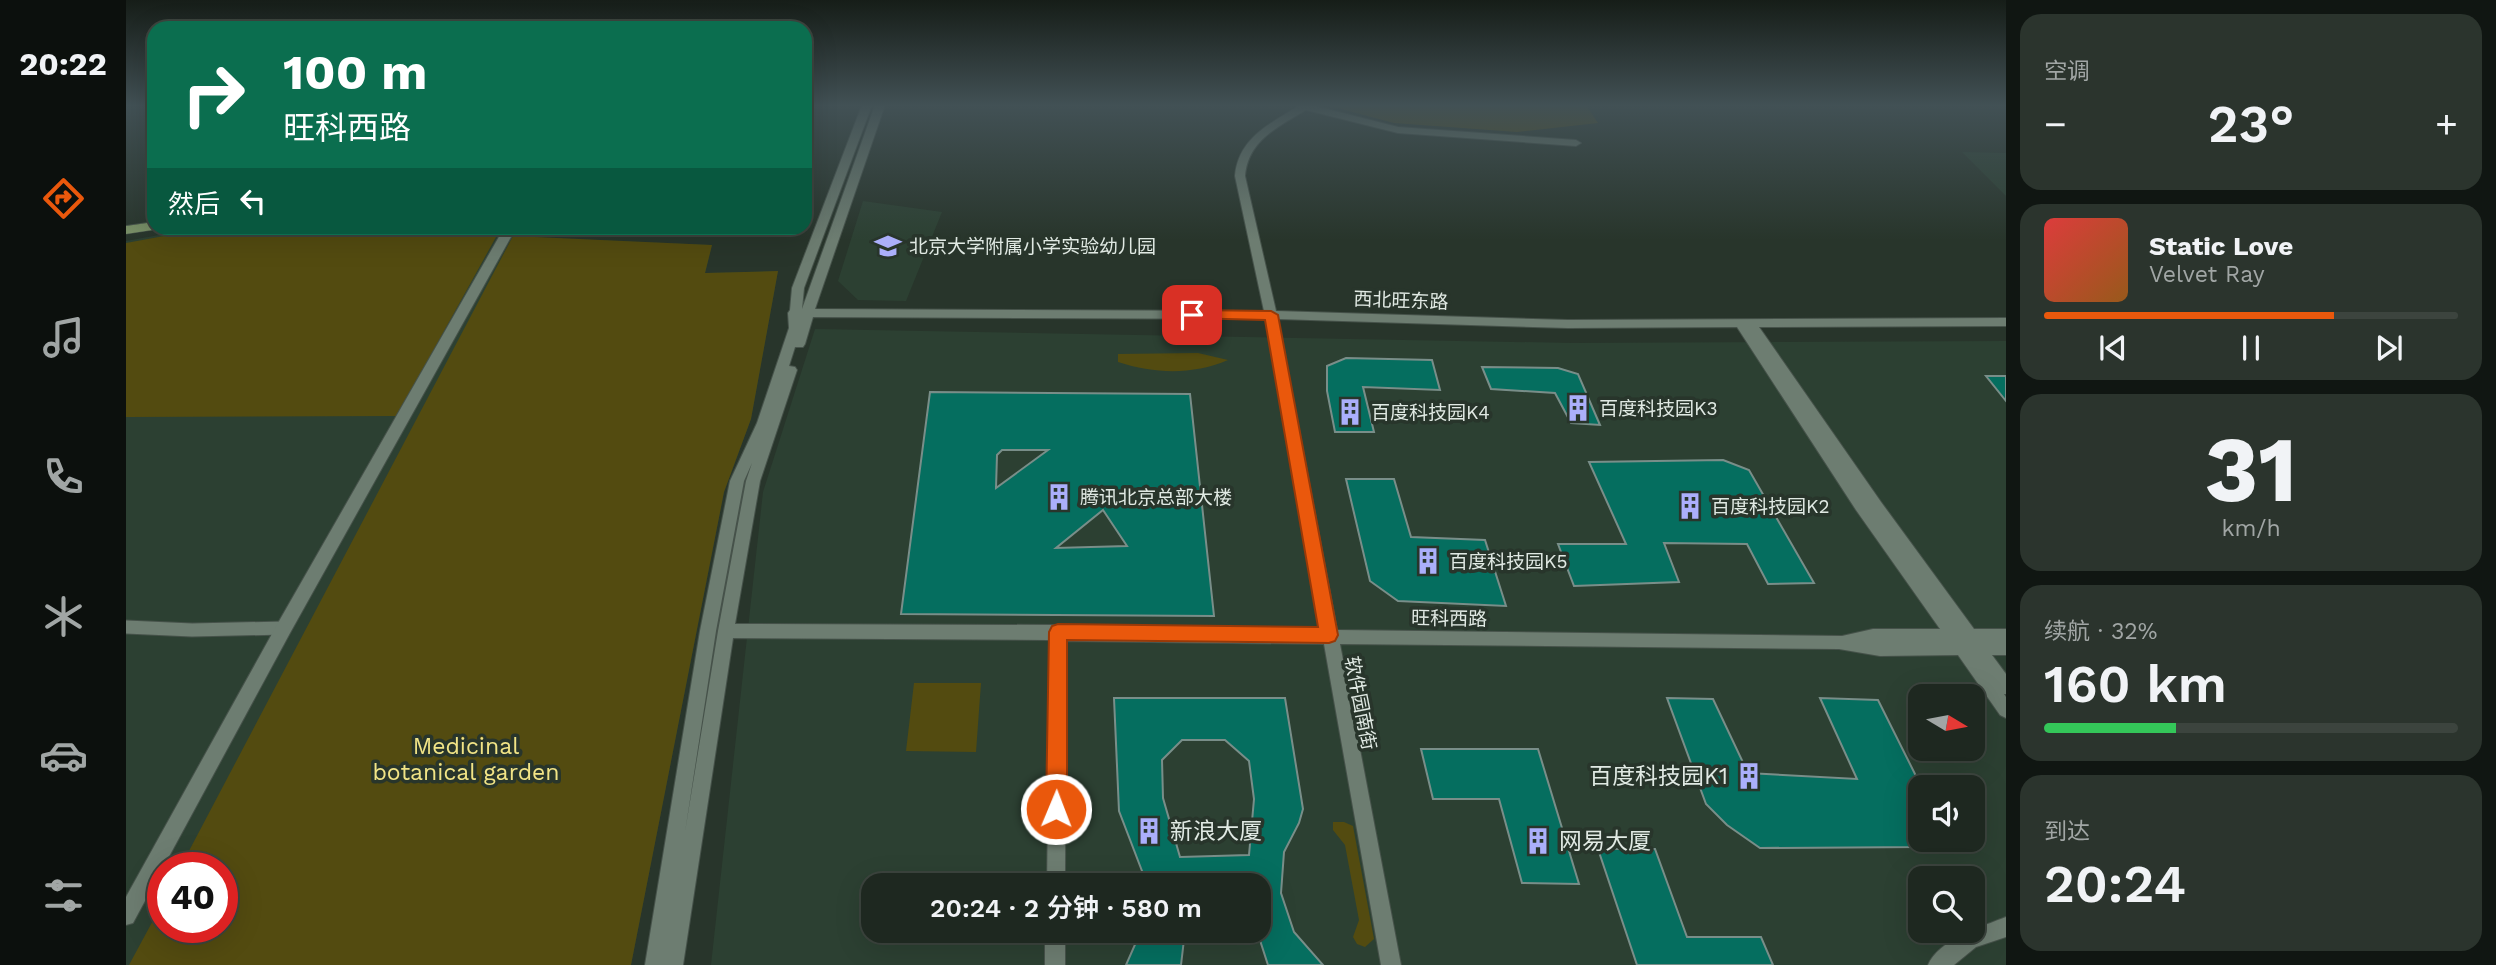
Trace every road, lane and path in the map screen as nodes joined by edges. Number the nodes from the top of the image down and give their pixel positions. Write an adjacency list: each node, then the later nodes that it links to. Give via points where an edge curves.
1 (850, 150): 9 (street, via 798,288)
2 (863, 150): 9 (street)
3 (1245, 150): 10 (street, 软件园南街, via 1239,162)
4 (147, 215): 5 (main road)
5 (126, 219)
6 (147, 227): 7 (main road)
7 (126, 230)
8 (506, 235): 14 (street)
9 (801, 313): 10 (street, 西北旺东路); 15 (street, via 753,481); 27 (street, via 764,423 737,481 708,631)
10 (1271, 315): 12 (street, 西北旺东路, via 1568,324); 17 (street, 软件园南街)
11 (2006, 321): 12 (street, 西北旺东路)
12 (1742, 323): 19 (street, via 1854,495)
13 (126, 627): 14 (street)
14 (284, 628): 24 (street)
15 (726, 631): 16 (street, 旺科西路); 28 (street)
16 (1058, 632): 17 (street, 旺科西路); 23 (street)
17 (1329, 635): 19 (street, 旺科西路, via 1839,642 1880,649); 30 (street, 软件园南街)
18 (2006, 636): 19 (street)
19 (1966, 642): 20 (street); 21 (street); 22 (street)
20 (2006, 648)
21 (2006, 687)
22 (2006, 710)
23 (1056, 873)
24 (126, 916)
25 (2006, 927): 31 (street, via 1970,940)
26 (1055, 943): 29 (street)
27 (655, 965)
28 (673, 965)
29 (1055, 965)
30 (1391, 965)
31 (1938, 965)

